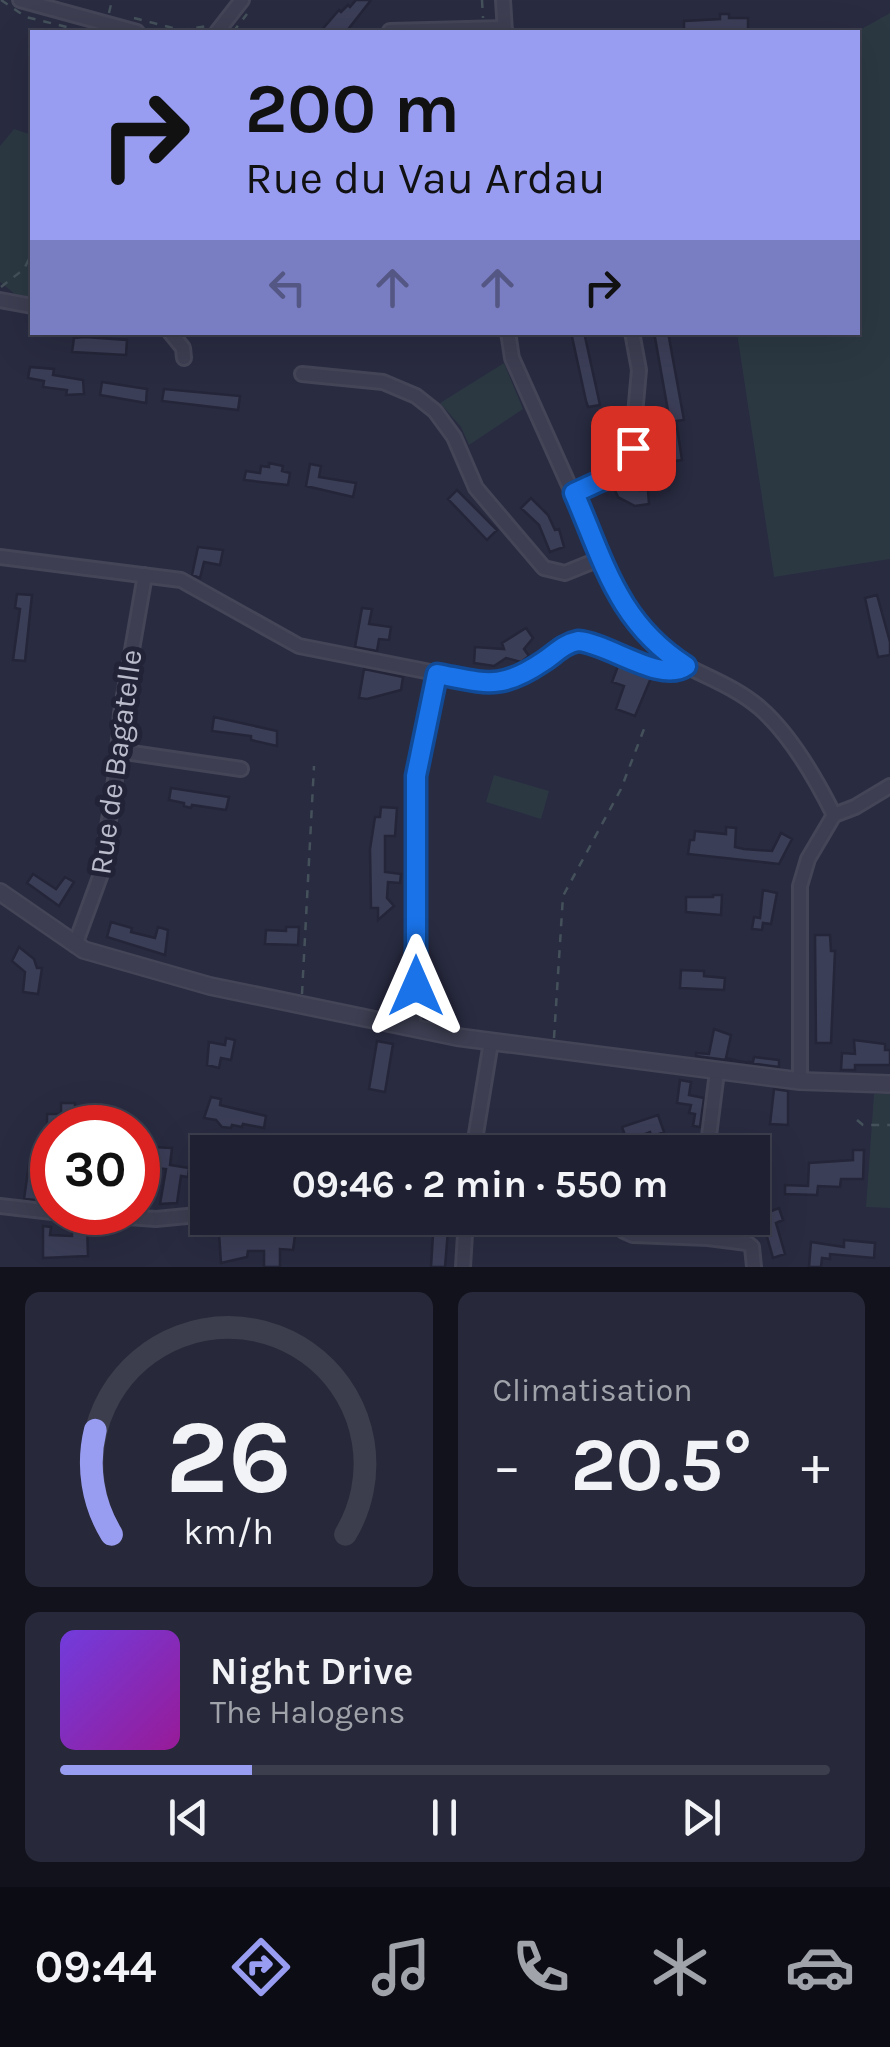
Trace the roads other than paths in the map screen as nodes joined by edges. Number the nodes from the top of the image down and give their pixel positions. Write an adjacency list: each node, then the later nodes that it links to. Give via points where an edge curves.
1 (20, 0): 4 (street)
2 (503, 0): 7 (street)
3 (248, 2): 5 (street)
4 (104, 28)
5 (215, 28)
6 (390, 30): 7 (street)
7 (505, 30)
8 (0, 300): 9 (street)
9 (30, 306)
10 (172, 335): 13 (street)
11 (508, 335): 15 (street, via 512,358)
12 (633, 335): 15 (street, via 639,370 630,460 622,471)
13 (184, 358)
14 (302, 374): 17 (street, via 383,382 416,396 454,438 476,488 544,568 566,573)
15 (574, 493): 17 (street)
16 (0, 558): 18 (street)
17 (602, 558): 19 (street, via 633,621)
18 (145, 574): 20 (street, via 181,580 299,646); 21 (street, Rue de Bagatelle)
19 (686, 666): 20 (street, via 663,671 578,641 507,682); 24 (street, via 762,709)
20 (437, 674): 27 (street, via 416,776)
21 (118, 751): 22 (street); 26 (street, Rue de Bagatelle, via 101,874)
22 (241, 769)
23 (890, 786): 24 (street)
24 (834, 815): 30 (street, via 800,886)
25 (0, 892): 26 (street)
26 (75, 945): 27 (street, via 116,962)
27 (412, 1028): 28 (street)
28 (491, 1042): 29 (street); 32 (street)
29 (717, 1072): 30 (street); 33 (street)
30 (800, 1081): 31 (street)
31 (890, 1084)
32 (476, 1135)
33 (709, 1135)
34 (0, 1206): 35 (street)
35 (30, 1209)
36 (190, 1217): 37 (street)
37 (160, 1218)
38 (465, 1235): 42 (street)
39 (632, 1235): 41 (street)
40 (708, 1235): 41 (street)
41 (708, 1238): 43 (street, via 747,1243)
42 (463, 1267)
43 (754, 1267)

